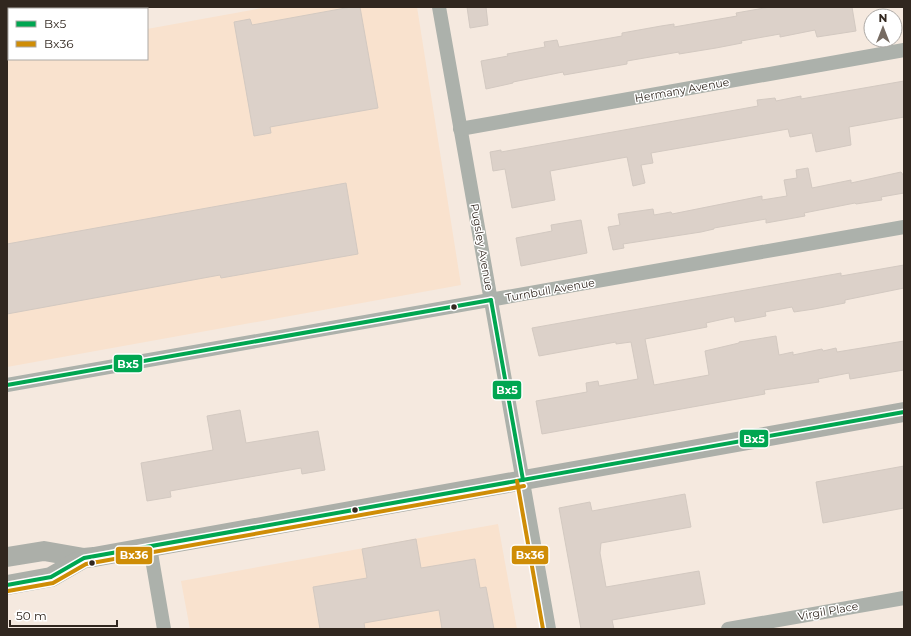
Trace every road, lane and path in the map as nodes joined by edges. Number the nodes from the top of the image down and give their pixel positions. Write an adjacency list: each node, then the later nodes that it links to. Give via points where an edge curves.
1 (439, 7): 3 (street, Pugsley Avenue)
2 (904, 50): 3 (street, Hermany Avenue)
3 (460, 129): 5 (street, Pugsley Avenue)
4 (904, 227): 5 (street, Turnbull Avenue)
5 (491, 300): 6 (street, Turnbull Avenue); 8 (street, Pugsley Avenue)
6 (7, 385)
7 (904, 412): 8 (street)
8 (523, 480): 9 (street); 15 (street, Pugsley Avenue)
9 (150, 547): 11 (street); 14 (street)
10 (7, 557): 11 (street, via 44,551)
11 (84, 558): 12 (street, via 51,576)
12 (7, 585)
13 (904, 598): 16 (street, Virgil Place)
14 (164, 629)
15 (548, 629)
16 (728, 629)

